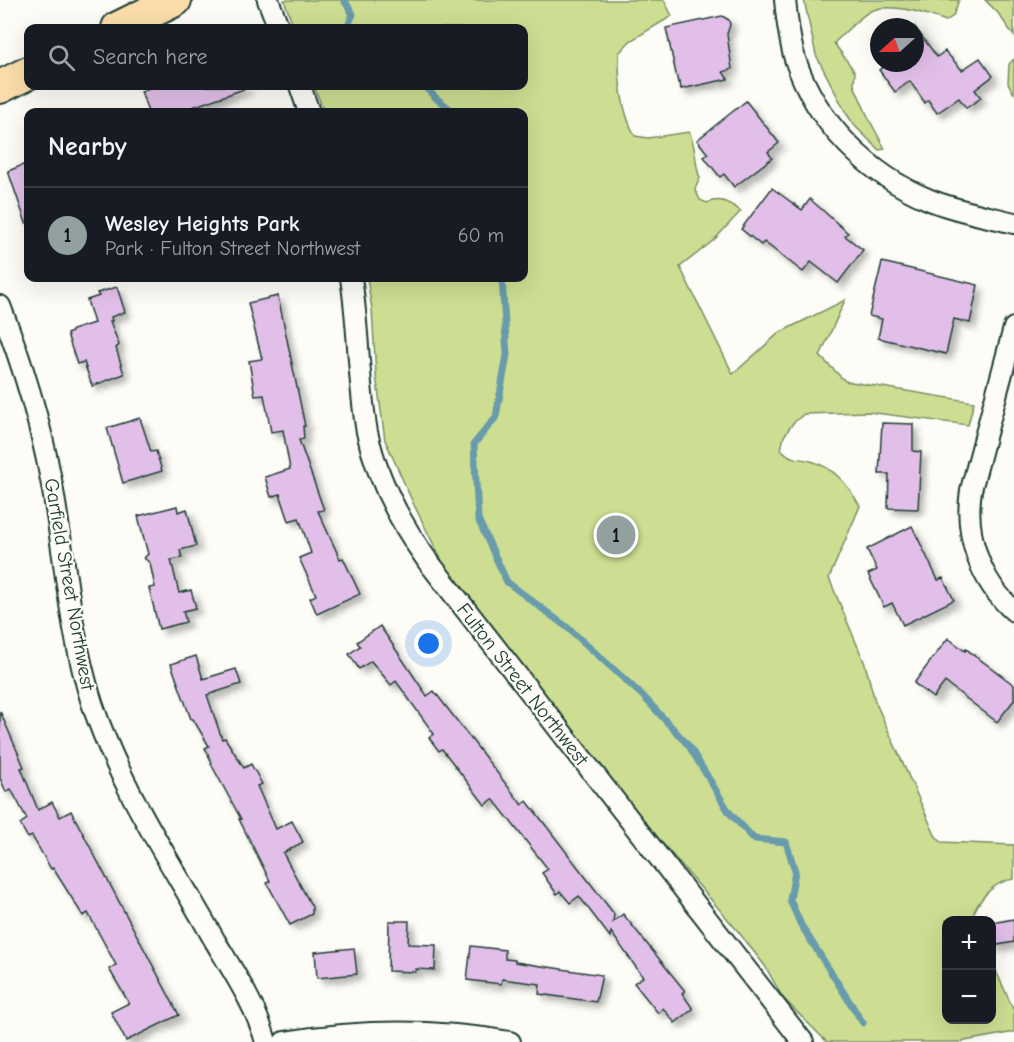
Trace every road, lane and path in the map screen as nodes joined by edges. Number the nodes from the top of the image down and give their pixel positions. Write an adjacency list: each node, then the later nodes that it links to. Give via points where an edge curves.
1 (174, 0): 4 (main road)
2 (268, 0): 5 (street)
3 (785, 0): 10 (street, via 790,41 804,80 832,127 859,156 898,184 932,201)
4 (126, 24)
5 (277, 24)
6 (24, 75): 7 (main road)
7 (0, 87)
8 (301, 90): 9 (street)
9 (308, 108)
10 (1014, 223)
11 (351, 282): 18 (street, Fulton Street Northwest, via 368,432 382,482 408,531)
12 (0, 306): 15 (street, Garfield Street Northwest, via 43,440 80,657 92,703 128,787 234,974)
13 (1014, 328): 14 (street, via 971,490 969,517 985,573 1001,599)
14 (1014, 611)
15 (266, 1042)
16 (284, 1042): 17 (street, via 386,1033)
17 (510, 1042)
18 (803, 1042)

